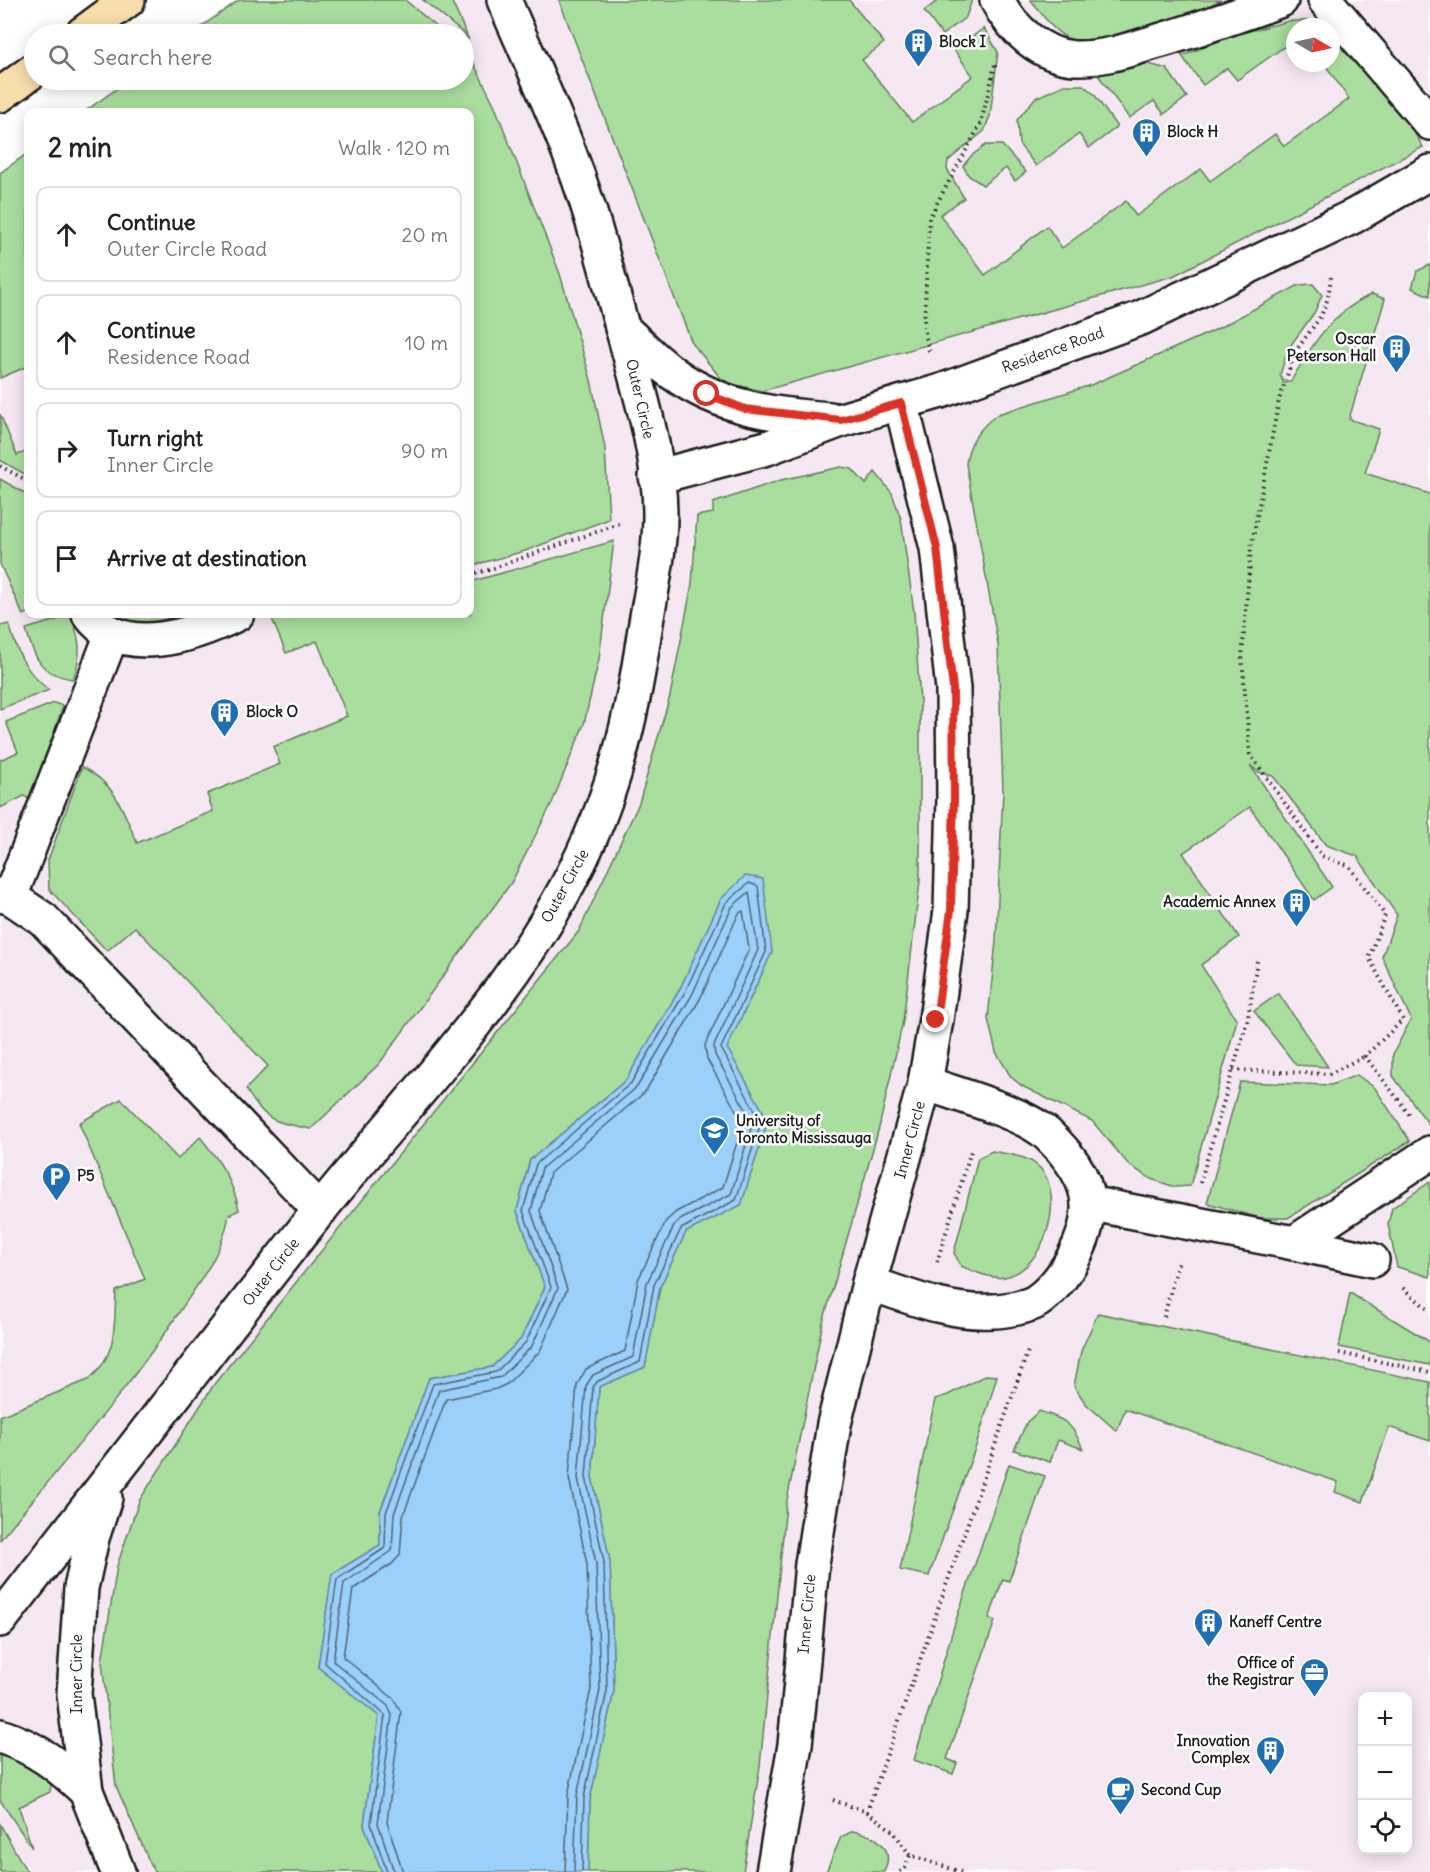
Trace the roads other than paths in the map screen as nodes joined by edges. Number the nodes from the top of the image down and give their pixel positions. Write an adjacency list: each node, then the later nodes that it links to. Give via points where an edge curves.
1 (128, 0): 6 (main road)
2 (504, 0): 11 (street, Outer Circle, via 573,161 603,252)
3 (1281, 0): 5 (street, via 1106,57 1072,58 1033,43)
4 (1325, 0): 9 (street)
5 (1002, 9)
6 (96, 24)
7 (24, 77): 8 (main road)
8 (0, 95)
9 (1430, 123)
10 (1430, 172): 12 (street, Residence Road, via 1354,216 1141,318)
11 (622, 328): 13 (street, via 673,374 707,394 745,409); 14 (street, Outer Circle, via 644,408)
12 (901, 403): 13 (street, Residence Road); 18 (street, Inner Circle, via 937,548 953,689 951,910)
13 (841, 420): 14 (street, Residence Road, via 767,448)
14 (656, 477): 21 (street, Outer Circle, via 660,514 657,548 638,675 612,780 590,840 536,938 491,1002)
15 (228, 618): 16 (street, via 144,641)
16 (100, 624): 17 (street)
17 (5, 896): 21 (street, via 43,919)
18 (925, 1083): 20 (street, via 1013,1115 1045,1132 1075,1164); 24 (street, Inner Circle)
19 (1430, 1153): 22 (street)
20 (1088, 1203): 22 (street); 24 (street, via 1081,1241 1065,1275 1035,1302 993,1311 940,1306)
21 (320, 1210): 25 (street, Outer Circle)
22 (1294, 1243): 23 (street)
23 (1372, 1260)
24 (869, 1283): 30 (street, Inner Circle, via 834,1424 812,1564 795,1745)
25 (112, 1473): 26 (street, Outer Circle); 28 (street, Inner Circle, via 92,1538 77,1632 74,1694)
26 (0, 1620)
27 (0, 1736): 28 (street, via 53,1760)
28 (86, 1791): 29 (street, Inner Circle)
29 (118, 1872)
30 (773, 1872)

